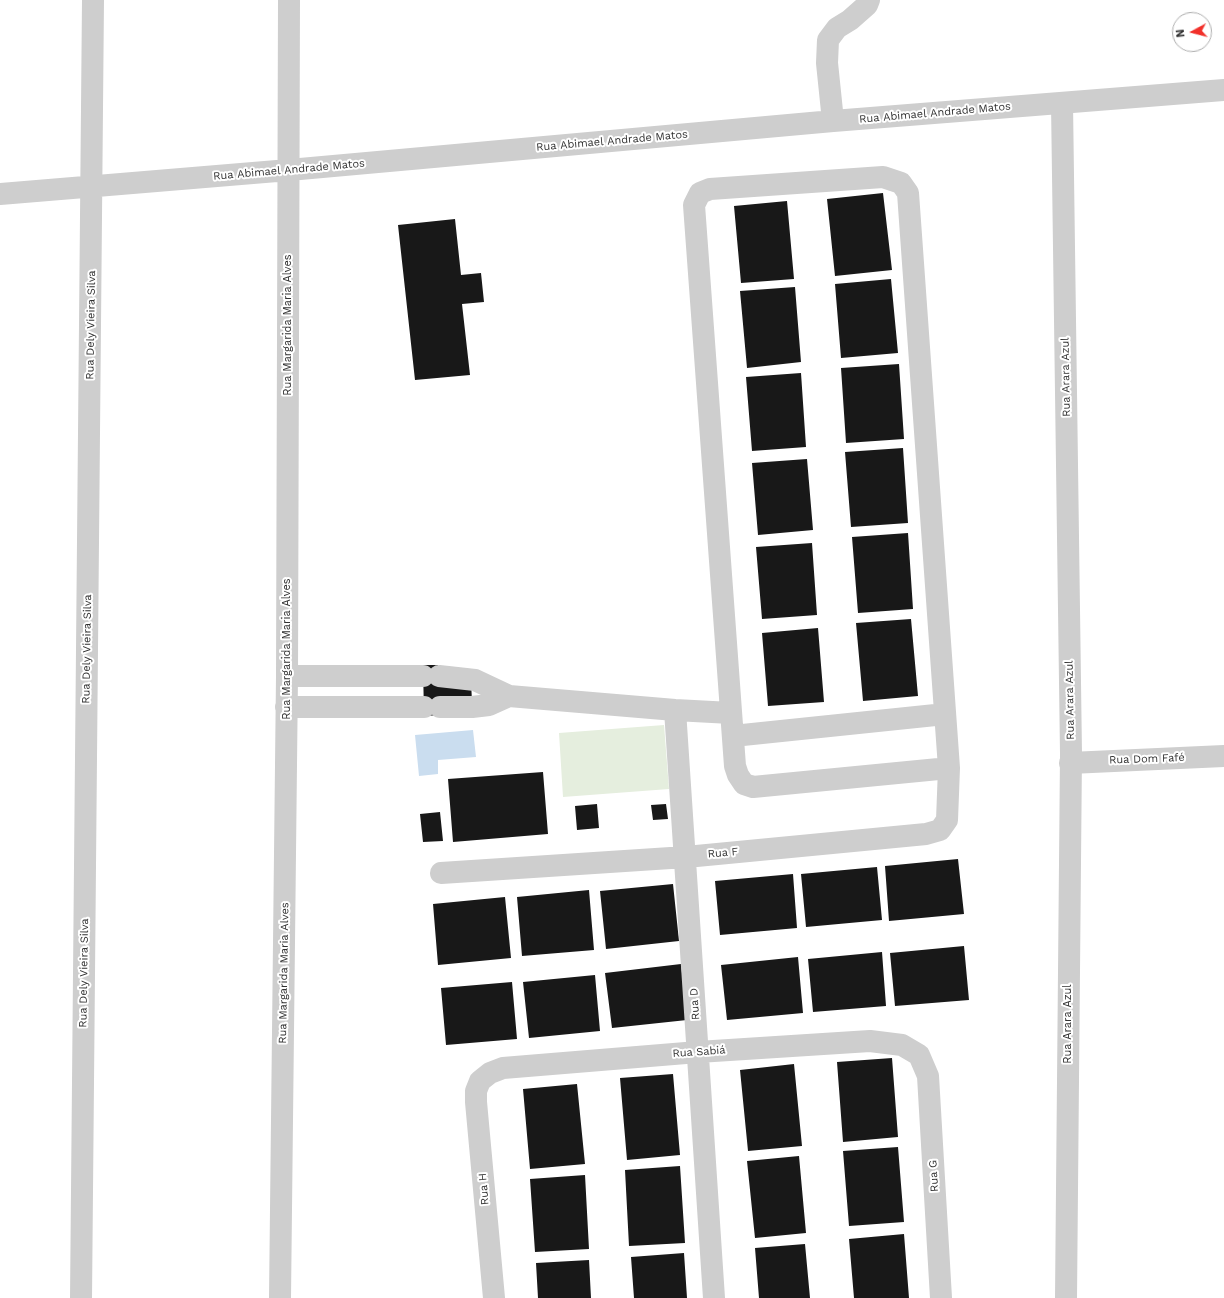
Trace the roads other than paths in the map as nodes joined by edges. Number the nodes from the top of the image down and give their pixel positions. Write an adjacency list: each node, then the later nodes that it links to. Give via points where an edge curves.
1 (93, 0): 8 (street, Rua Dely Vieira Silva)
2 (289, 0): 7 (street, Rua Margarida Maria Alves)
3 (869, 0): 6 (street, via 868,5 837,28 828,40 827,63)
4 (1224, 90): 5 (street, Rua Abimael Andrade Matos)
5 (1062, 103): 6 (street, Rua Abimael Andrade Matos); 22 (street, Rua Arara Azul)
6 (832, 121): 7 (street, Rua Abimael Andrade Matos)
7 (289, 170): 8 (street, Rua Abimael Andrade Matos); 10 (street, Rua Margarida Maria Alves)
8 (92, 186): 9 (street, Rua Abimael Andrade Matos); 29 (street, Rua Dely Vieira Silva)
9 (0, 194)
10 (287, 676): 11 (street); 14 (street, Rua Margarida Maria Alves)
11 (388, 676): 12 (street); 15 (street)
12 (427, 676): 13 (street, via 474,680); 16 (street)
13 (509, 696): 16 (street, via 489,705); 17 (street)
14 (286, 707): 15 (street); 30 (street, Rua Margarida Maria Alves)
15 (389, 707): 16 (street)
16 (427, 707)
17 (675, 710): 18 (street); 24 (street, Rua D)
18 (731, 714): 19 (street, Rua F, via 694,205 700,193 710,189 883,177 901,183 908,193); 20 (street, Rua F)
19 (945, 714): 20 (street); 23 (street, Rua F)
20 (733, 736): 23 (street, Rua F, via 738,775 744,784 753,786)
21 (1224, 756): 22 (street, Rua Dom Fafé)
22 (1070, 763): 34 (street, Rua Arara Azul)
23 (949, 768): 24 (street, Rua F, via 947,820 940,830 926,834)
24 (686, 857): 25 (street, Rua F); 26 (street, Rua D)
25 (441, 874)
26 (698, 1052): 27 (street, Rua Sabiá, via 870,1041 902,1045); 28 (street, Rua Sabiá, via 503,1068); 32 (street, Rua D)
27 (919, 1055): 33 (street, Rua G, via 928,1076)
28 (480, 1080): 31 (street, Rua H, via 476,1102)
29 (81, 1298)
30 (280, 1298)
31 (494, 1298)
32 (714, 1298)
33 (941, 1298)
34 (1066, 1298)

